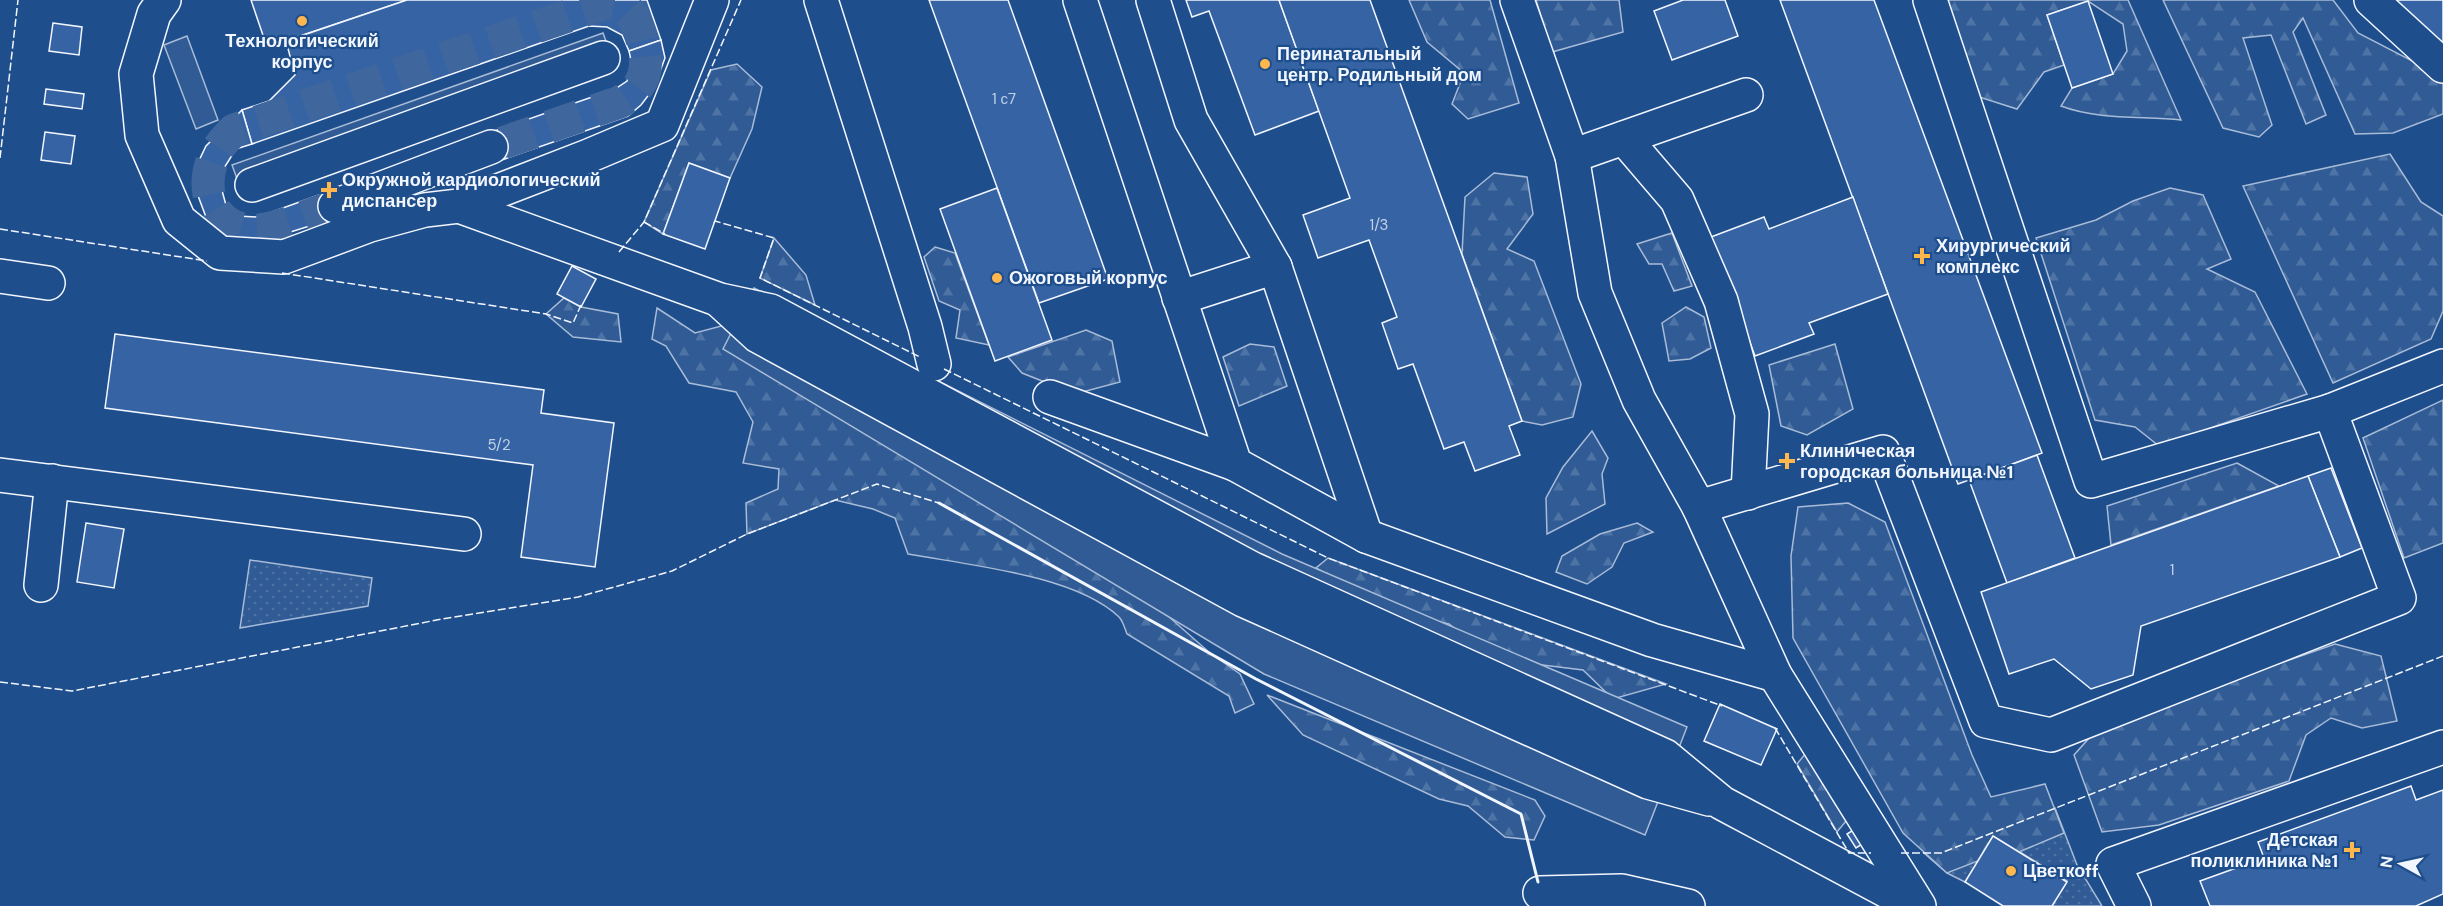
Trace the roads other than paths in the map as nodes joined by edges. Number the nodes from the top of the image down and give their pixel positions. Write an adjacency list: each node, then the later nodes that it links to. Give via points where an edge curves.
1 (164, 0): 20 (lane, via 154,14 136,74 142,135 179,220 220,253 284,257 370,225)
2 (712, 0): 19 (lane, via 662,124 586,158)
3 (821, 0): 25 (lane)
4 (1080, 0): 24 (lane)
5 (1153, 0): 21 (lane, via 1191,120)
6 (1517, 0): 15 (lane)
7 (1930, 0): 28 (lane, via 2091,481)
8 (2372, 0): 10 (lane)
9 (603, 58): 12 (lane)
10 (2443, 66)
11 (1746, 95): 13 (lane)
12 (394, 134): 16 (lane); 17 (lane)
13 (1623, 138): 15 (lane); 32 (lane, via 1677,200 1721,301 1752,414)
14 (491, 147): 16 (lane)
15 (1572, 156): 33 (lane, via 1595,293 1639,400)
16 (411, 177): 18 (lane); 20 (lane)
17 (252, 185)
18 (334, 206)
19 (459, 206): 20 (lane); 40 (lane, via 720,300 771,311 1500,698 1665,756 1722,803)
20 (425, 210)
21 (1275, 267): 24 (lane); 35 (lane)
22 (0, 276): 23 (lane)
23 (48, 283)
24 (1179, 298): 29 (lane)
25 (934, 364)
26 (2443, 366): 28 (lane)
27 (1050, 397): 29 (lane)
28 (2330, 411): 32 (lane, via 2399,598 2050,735 1986,721 1882,452)
29 (1235, 464): 35 (lane)
30 (0, 475): 31 (lane)
31 (52, 481): 34 (lane); 36 (lane)
32 (1748, 493): 33 (lane)
33 (1699, 507): 37 (lane)
34 (464, 534)
35 (1366, 536): 37 (lane, via 1652,640)
36 (41, 585)
37 (1775, 675): 42 (lane)
38 (2443, 747): 43 (lane, via 2113,864)
39 (1540, 894): 41 (lane, via 1622,891)
40 (1872, 898): 42 (lane)
41 (1688, 906)
42 (1917, 906)
43 (2134, 906)

